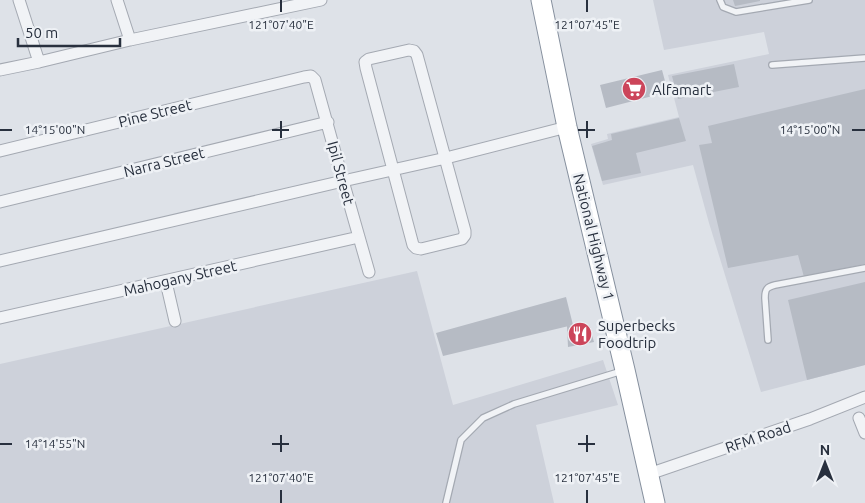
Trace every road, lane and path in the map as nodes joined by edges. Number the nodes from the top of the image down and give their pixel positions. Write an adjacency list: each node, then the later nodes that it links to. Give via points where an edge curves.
1 (19, 0): 9 (street)
2 (117, 0): 7 (street)
3 (321, 0): 7 (street)
4 (541, 0): 14 (highway, National Highway 1)
5 (720, 0): 6 (lane, via 723,7 736,12)
6 (808, 0)
7 (130, 40): 9 (street)
8 (865, 58): 10 (lane)
9 (39, 62): 11 (street)
10 (772, 65)
11 (0, 70)
12 (311, 76): 13 (street, Ipil Street); 15 (street, Pine Street)
13 (328, 122): 18 (street, Ipil Street); 19 (street, Narra Street)
14 (567, 126): 16 (street); 28 (highway, National Highway 1)
15 (0, 151)
16 (446, 158): 17 (street); 17 (street, via 465,235 462,239 421,249 414,245); 17 (street, via 414,51 369,59 366,68)
17 (393, 170): 18 (street)
18 (342, 181): 20 (street, Ipil Street); 21 (street)
19 (0, 202)
20 (359, 238): 23 (street, Ipil Street); 24 (street, Mahogany Street)
21 (0, 261)
22 (865, 268): 27 (lane, via 767,288)
23 (369, 272)
24 (166, 282): 25 (street, Mahogany Street); 26 (street)
25 (0, 318)
26 (175, 321)
27 (768, 340)
28 (626, 370): 32 (highway, National Highway 1); 33 (lane, via 514,404 483,418 461,440)
29 (865, 397): 32 (street, RFM Road)
30 (859, 418): 31 (street)
31 (865, 433)
32 (649, 474): 34 (highway, National Highway 1)
33 (446, 503)
34 (655, 503)

